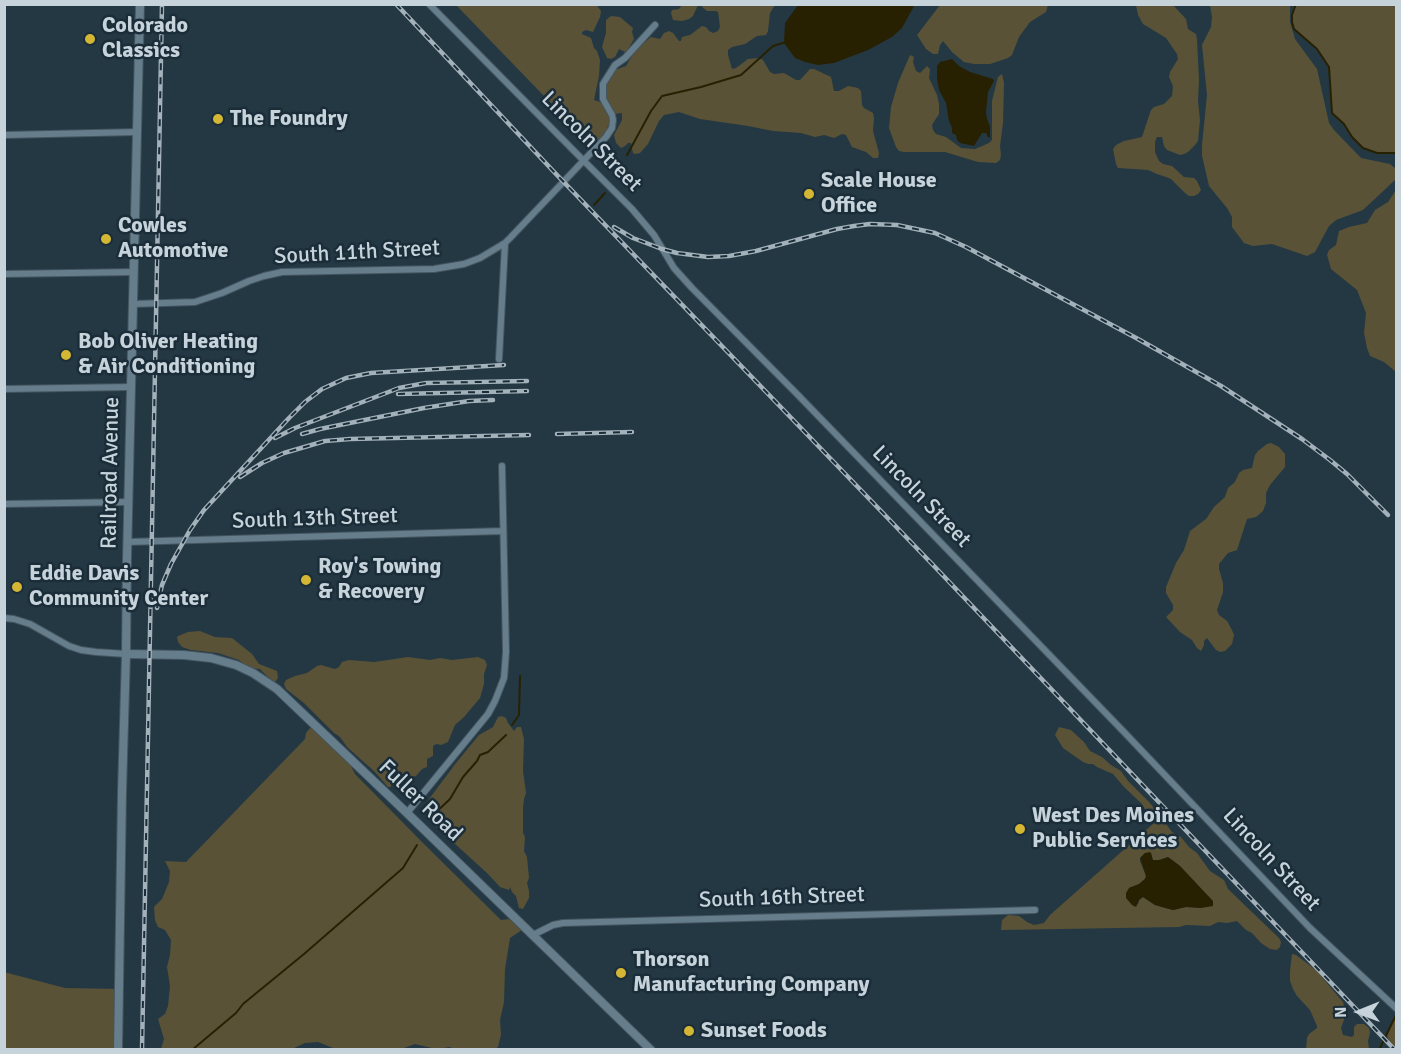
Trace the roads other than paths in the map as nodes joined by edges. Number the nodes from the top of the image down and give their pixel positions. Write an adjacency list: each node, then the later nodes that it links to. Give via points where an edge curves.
1 (140, 4): 4 (main road, Railroad Avenue)
2 (429, 4): 6 (street, Lincoln Street)
3 (654, 25): 6 (street, South 11th Street, via 615,65 603,84 603,99 612,115 612,128)
4 (137, 132): 5 (street); 8 (main road, Railroad Avenue)
5 (4, 135)
6 (584, 161): 7 (street, South 11th Street); 24 (street, Lincoln Street, via 645,223 692,288 1310,928)
7 (505, 243): 10 (street, South 11th Street, via 480,258 447,268 282,272 195,302); 11 (street)
8 (134, 272): 9 (street); 10 (main road, Railroad Avenue)
9 (4, 274)
10 (133, 304): 12 (main road, Railroad Avenue)
11 (499, 360)
12 (131, 387): 13 (street); 15 (main road, Railroad Avenue)
13 (4, 389)
14 (502, 466): 17 (street)
15 (128, 502): 16 (street); 18 (main road, Railroad Avenue)
16 (4, 504)
17 (503, 531): 18 (street, South 13th Street); 21 (street, via 504,678 488,714)
18 (127, 542): 20 (main road, Railroad Avenue)
19 (4, 618): 20 (street, via 30,624 81,650)
20 (126, 654): 21 (street, Fuller Road, via 199,656 224,661 253,674 290,700); 25 (main road, Railroad Avenue)
21 (407, 813): 23 (street, Fuller Road)
22 (1035, 909): 23 (street, South 16th Street, via 563,923)
23 (533, 935): 26 (street, Fuller Road)
24 (1395, 1006)
25 (118, 1050)
26 (651, 1050)

